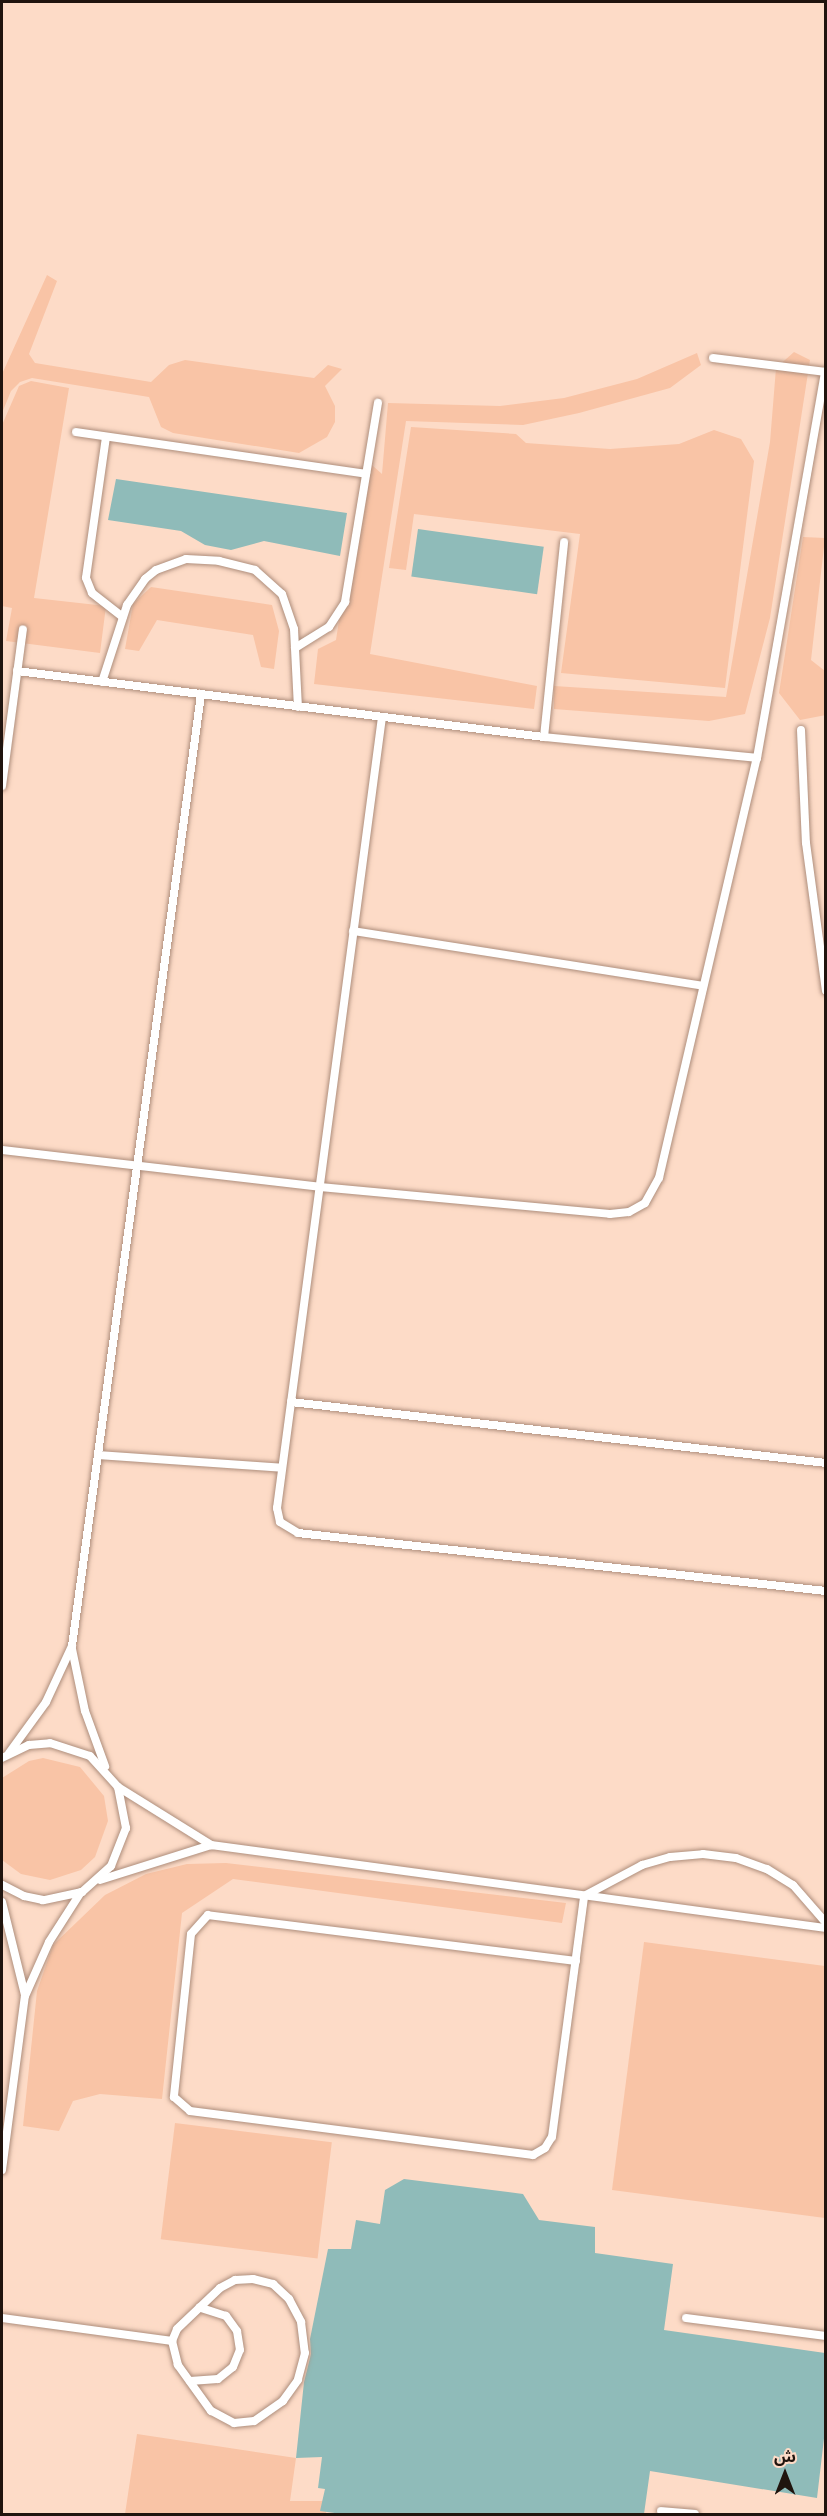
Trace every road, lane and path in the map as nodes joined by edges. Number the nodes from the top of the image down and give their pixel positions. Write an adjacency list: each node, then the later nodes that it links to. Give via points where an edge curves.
1 (713, 358): 2 (lane)
2 (825, 372): 18 (lane)
3 (378, 403): 6 (lane)
4 (76, 432): 5 (lane)
5 (106, 437): 6 (lane); 8 (lane, via 86,578 92,593)
6 (366, 474): 10 (lane, via 342,612 329,627)
7 (564, 542): 17 (lane)
8 (123, 617): 10 (lane, via 135,591 156,570 186,559 219,561 255,570 270,580 291,611); 12 (lane)
9 (23, 629): 11 (lane)
10 (295, 648): 14 (lane)
11 (17, 672): 12 (lane); 19 (lane)
12 (102, 682): 13 (lane)
13 (201, 694): 14 (lane); 24 (lane)
14 (298, 707): 15 (lane)
15 (382, 717): 17 (lane); 20 (lane)
16 (801, 730): 22 (lane, via 806,843)
17 (544, 737): 18 (lane)
18 (757, 758): 21 (lane)
19 (2, 786)
20 (353, 931): 21 (lane); 25 (lane)
21 (703, 986): 25 (lane, via 656,1187 637,1209 610,1214)
22 (825, 991)
23 (2, 1150): 24 (lane)
24 (137, 1166): 25 (lane); 27 (lane)
25 (320, 1186): 26 (lane)
26 (291, 1402): 28 (lane); 29 (lane)
27 (98, 1455): 29 (lane); 31 (lane)
28 (825, 1463)
29 (282, 1468): 30 (lane, via 277,1515 291,1532)
30 (825, 1591)
31 (72, 1646): 32 (lane, via 46,1702); 33 (lane, via 85,1711)
32 (5, 1755): 33 (lane, via 29,1745 71,1747)
33 (106, 1769): 34 (lane)
34 (118, 1787): 35 (lane); 36 (lane, via 125,1807 121,1848)
35 (212, 1845): 36 (lane); 39 (lane)
36 (97, 1882): 38 (lane)
37 (2, 1885): 38 (lane, via 44,1900)
38 (82, 1892): 44 (lane, via 49,1942)
39 (584, 1896): 41 (lane, via 642,1865 703,1854 736,1858 767,1869 793,1885); 42 (lane); 43 (lane)
40 (2, 1902): 44 (lane)
41 (825, 1923)
42 (825, 1928)
43 (576, 1960): 43 (lane, via 552,2137 545,2148 533,2155 190,2111 174,2097 191,1934 208,1915)
44 (25, 1996): 45 (lane)
45 (2, 2170)
46 (199, 2307): 50 (lane, via 177,2329); 51 (lane, via 226,2316 237,2331 240,2350 233,2367 218,2379); 51 (lane, via 235,2280 273,2284 302,2322 305,2353 291,2392 274,2409 244,2423 218,2417)
47 (2, 2318): 50 (lane)
48 (686, 2318): 49 (lane)
49 (825, 2336)
50 (172, 2340): 51 (lane, via 174,2357)
51 (190, 2381)
52 (661, 2511): 53 (lane)
53 (695, 2514)

